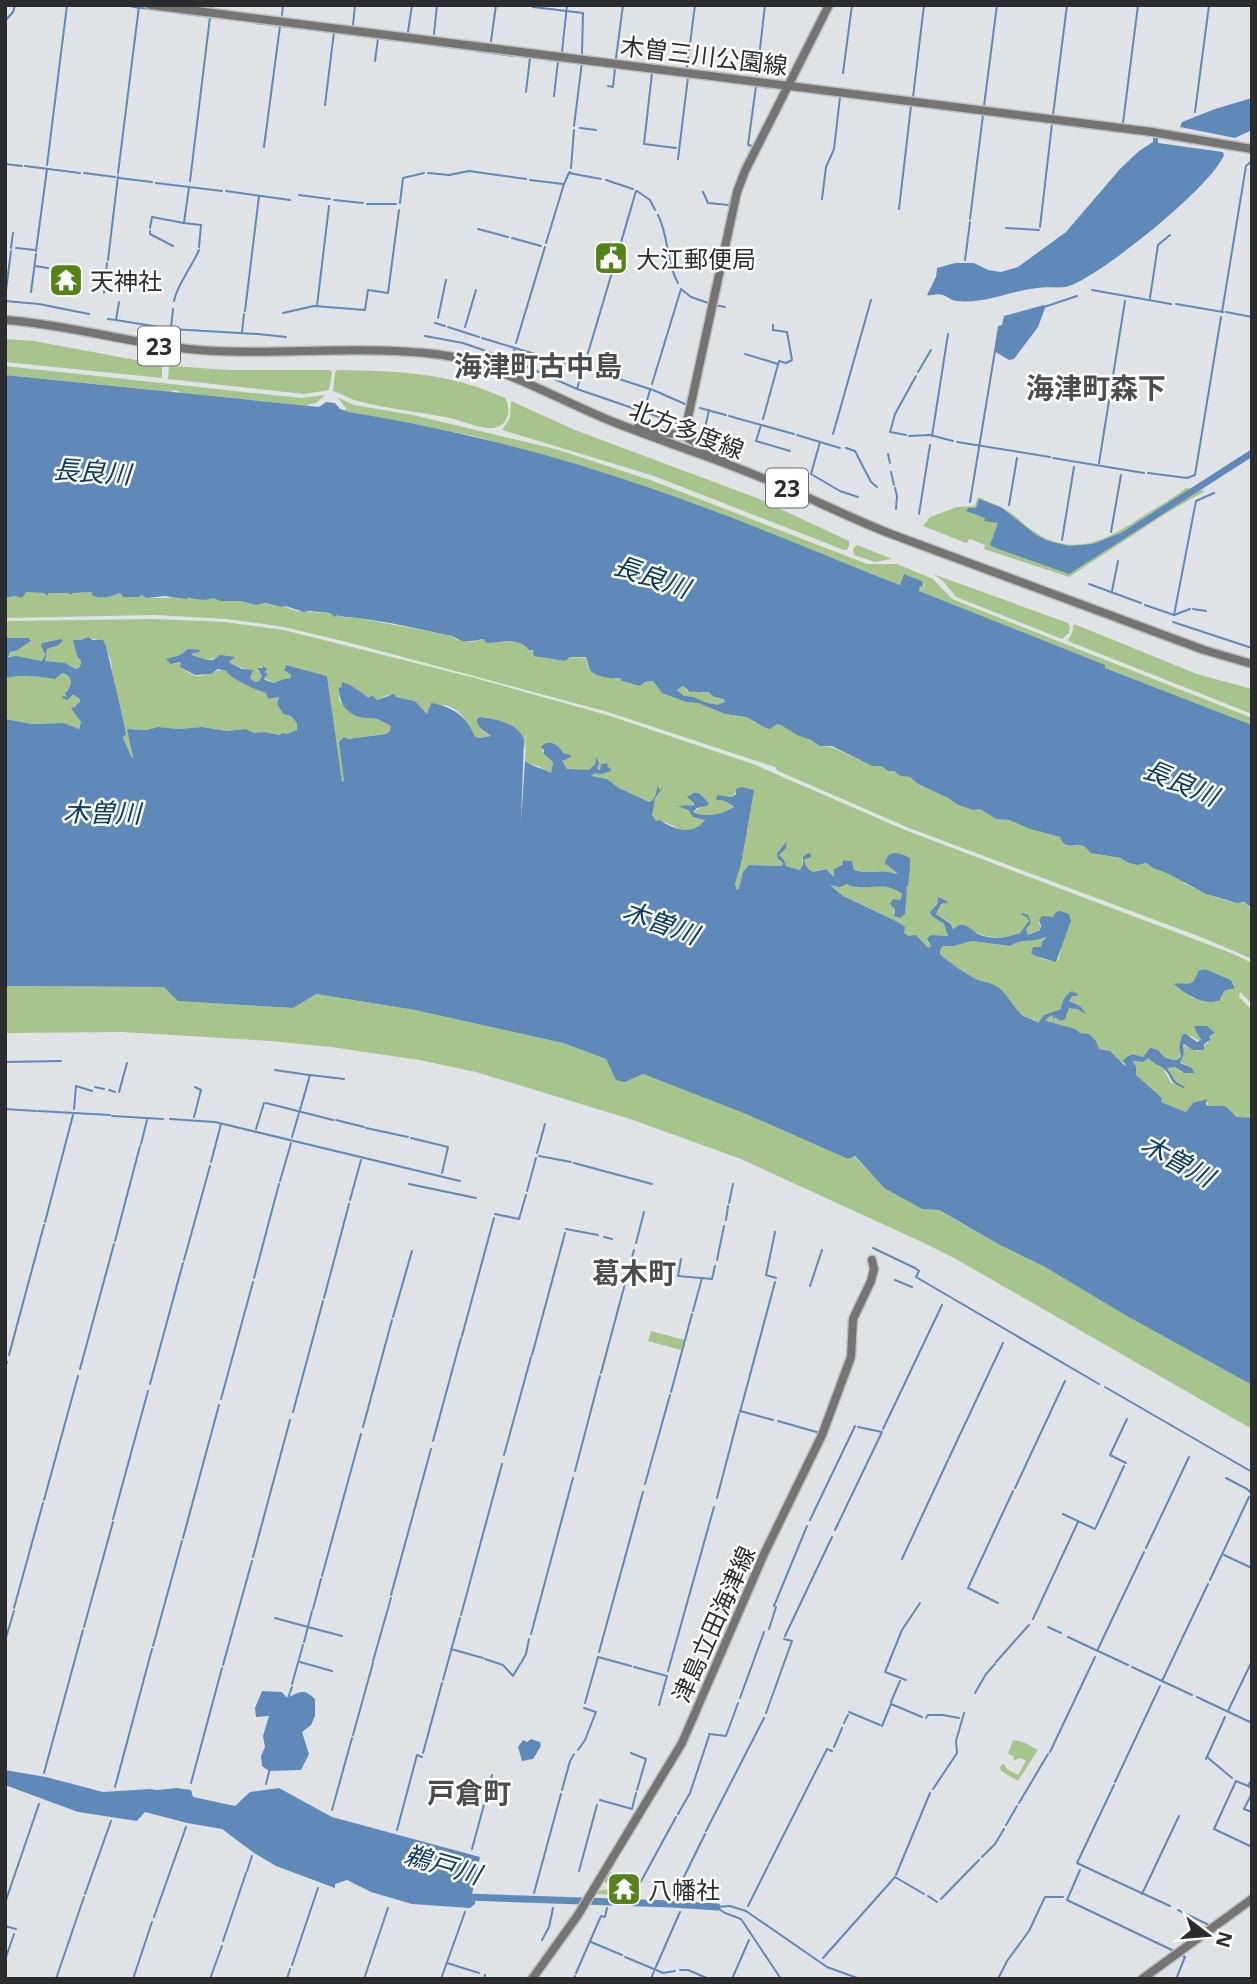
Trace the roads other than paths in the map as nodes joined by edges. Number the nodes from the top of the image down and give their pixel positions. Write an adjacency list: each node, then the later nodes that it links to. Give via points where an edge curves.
1 (150, 5): 3 (main road, 木曽三川公園線)
2 (829, 5): 3 (main road)
3 (788, 86): 4 (main road, 木曽三川公園線); 7 (main road, via 735,200)
4 (1252, 149)
5 (5, 320): 6 (main road, 北方多度線 / 23, via 205,350 376,350 452,357)
6 (607, 419): 7 (main road); 8 (main road, 北方多度線 / 23)
7 (684, 436): 8 (main road)
8 (753, 474): 9 (main road, 北方多度線 / 23, via 862,523)
9 (1252, 664)
10 (872, 1261): 12 (main road, 津島立田海津線, via 871,1281 853,1318 851,1357 814,1454 764,1554 682,1743 591,1896)
11 (1252, 1899): 13 (main road)
12 (532, 1979)
13 (1142, 1979)

